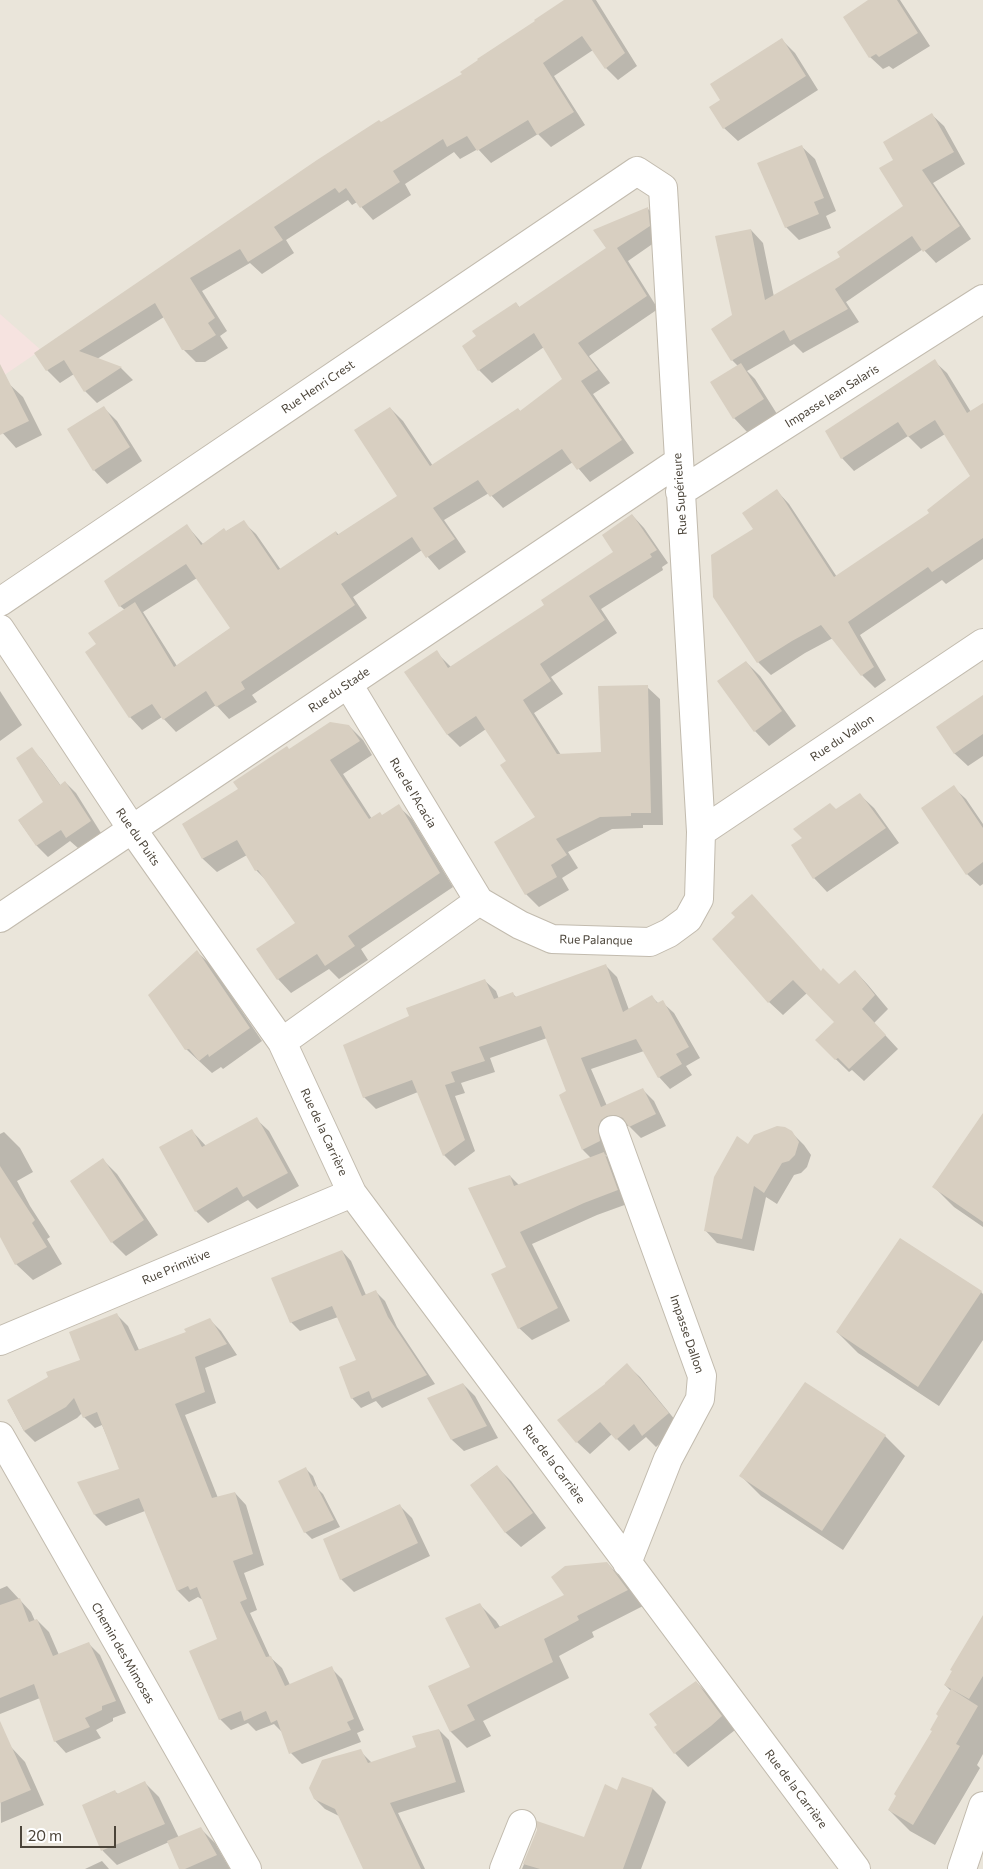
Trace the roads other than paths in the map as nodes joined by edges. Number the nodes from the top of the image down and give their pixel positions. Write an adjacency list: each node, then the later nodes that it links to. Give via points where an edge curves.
1 (637, 171): 3 (street, Rue Supérieure, via 663,188); 5 (street, Rue Henri Crest)
2 (983, 299): 4 (street, Impasse Jean Salaris)
3 (678, 462): 4 (street, Rue Supérieure); 8 (street, Rue du Stade)
4 (680, 492): 10 (street, Rue Supérieure)
5 (0, 602)
6 (0, 629): 9 (street, Rue du Puits)
7 (983, 643): 10 (street, Rue du Vallon)
8 (348, 684): 9 (street, Rue du Stade); 11 (street, Rue de l'Acacia)
9 (132, 829): 12 (street, Rue du Stade); 13 (street, Rue du Puits)
10 (701, 832): 11 (street, Rue Palanque, via 699,899 688,919 669,934 650,942 552,939)
11 (479, 901): 13 (street)
12 (0, 918)
13 (282, 1042): 15 (street, Rue de la Carrière)
14 (613, 1130): 18 (street, Impasse Dallon, via 702,1376 700,1399 668,1459)
15 (352, 1193): 16 (street, Rue Primitive); 18 (street, Rue de la Carrière)
16 (0, 1341)
17 (0, 1436): 21 (street, Chemin des Mimosas)
18 (627, 1562): 23 (street, Rue de la Carrière)
19 (983, 1806): 24 (street)
20 (522, 1824): 22 (street)
21 (247, 1869)
22 (504, 1869)
23 (856, 1869)
24 (962, 1869)

